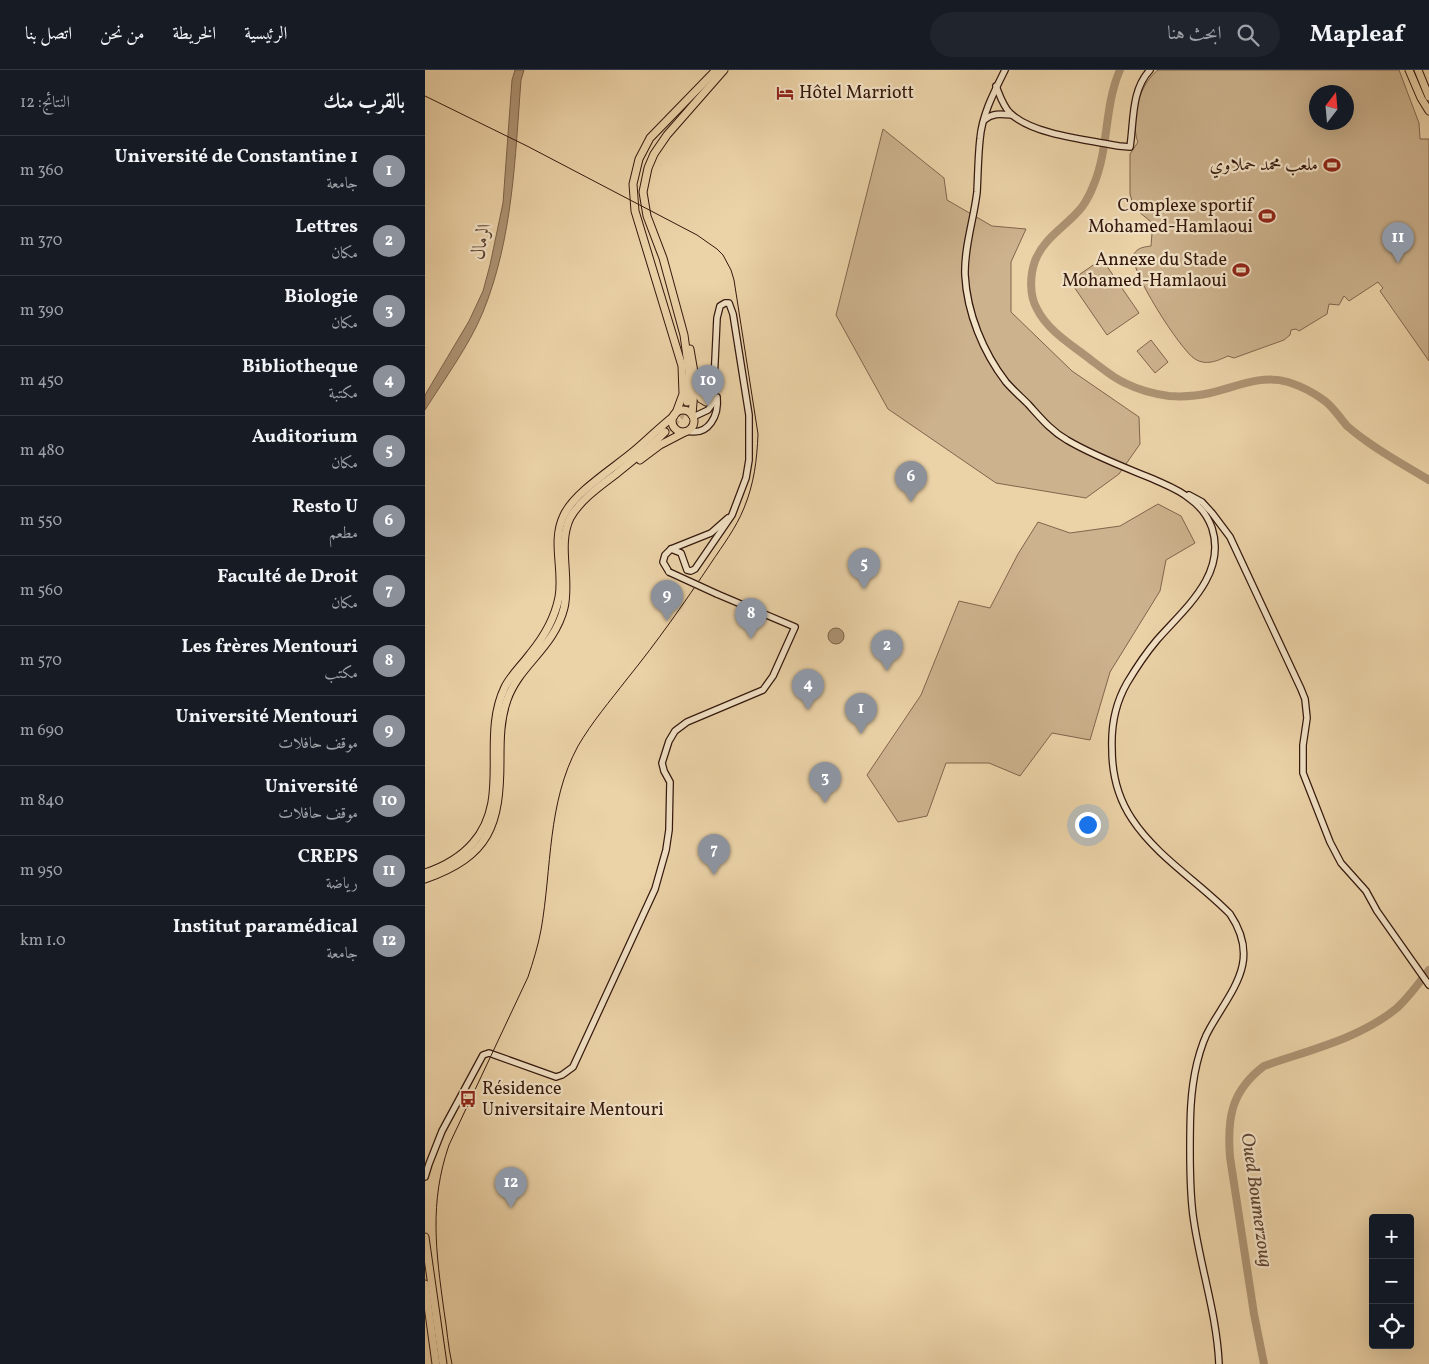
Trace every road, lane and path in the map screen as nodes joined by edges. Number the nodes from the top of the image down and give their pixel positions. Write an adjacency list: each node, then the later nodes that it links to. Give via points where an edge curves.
1 (711, 70): 9 (highway)
2 (1005, 70): 7 (street)
3 (1151, 70): 11 (street, via 1143,77 1137,94 1130,147 1039,130)
4 (1409, 70): 10 (highway)
5 (1418, 70): 8 (highway)
6 (721, 71): 9 (highway); 13 (highway, via 659,146 644,184 647,216 663,258)
7 (996, 86): 11 (street); 12 (street)
8 (1429, 97)
9 (687, 100): 17 (highway, via 644,148 633,184 638,223 682,366 683,394)
10 (1429, 111)
11 (1011, 115): 12 (street, via 999,113)
12 (984, 120): 21 (street, via 965,273 971,311 989,354 1015,392 1065,440)
13 (684, 335): 14 (highway); 16 (highway, via 689,372)
14 (695, 378): 15 (highway, via 701,400 710,400); 18 (highway)
15 (714, 389): 18 (street, via 711,407); 19 (street, via 717,405 714,418 701,430); 23 (street, via 717,318 725,303 731,306 733,314 750,431 746,478)
16 (687, 402)
17 (675, 415): 18 (highway, via 683,410); 19 (highway, via 673,423 676,429); 25 (highway, via 592,485 563,516 558,532 561,584 553,618 540,641 509,681 498,708 493,801 487,823 458,857)
18 (693, 416): 19 (highway, via 694,423)
19 (687, 431): 22 (highway, via 656,448)
20 (665, 432): 22 (highway)
21 (1180, 492): 27 (street, via 1201,502 1219,520 1230,538 1305,699 1307,718 1302,763 1309,790 1335,853 1367,892); 35 (street, via 1200,508 1212,528 1215,541 1213,565 1200,591 1156,642 1127,684 1113,720 1112,758 1119,792 1131,818 1151,843 1224,909 1242,939 1241,974 1203,1044 1189,1116 1189,1191 1213,1310)
22 (580, 505): 26 (highway, via 565,532 567,586 560,621 550,641 515,684 504,711 499,801 493,825 469,857)
23 (732, 515): 24 (street, via 711,533); 24 (street, via 694,570 687,570 681,553)
24 (671, 549): 28 (street, bridge, via 663,559 669,572 795,627 773,676 763,690 687,722 669,741 663,763 670,782 669,830 655,889 573,1067 556,1076 483,1054)
25 (425, 873)
26 (425, 879)
27 (1429, 985)
28 (433, 1154): 29 (street); 30 (street)
29 (425, 1165)
30 (425, 1177)
31 (425, 1237): 34 (highway)
32 (425, 1284): 33 (highway)
33 (436, 1364)
34 (443, 1364)
35 (1219, 1364)

